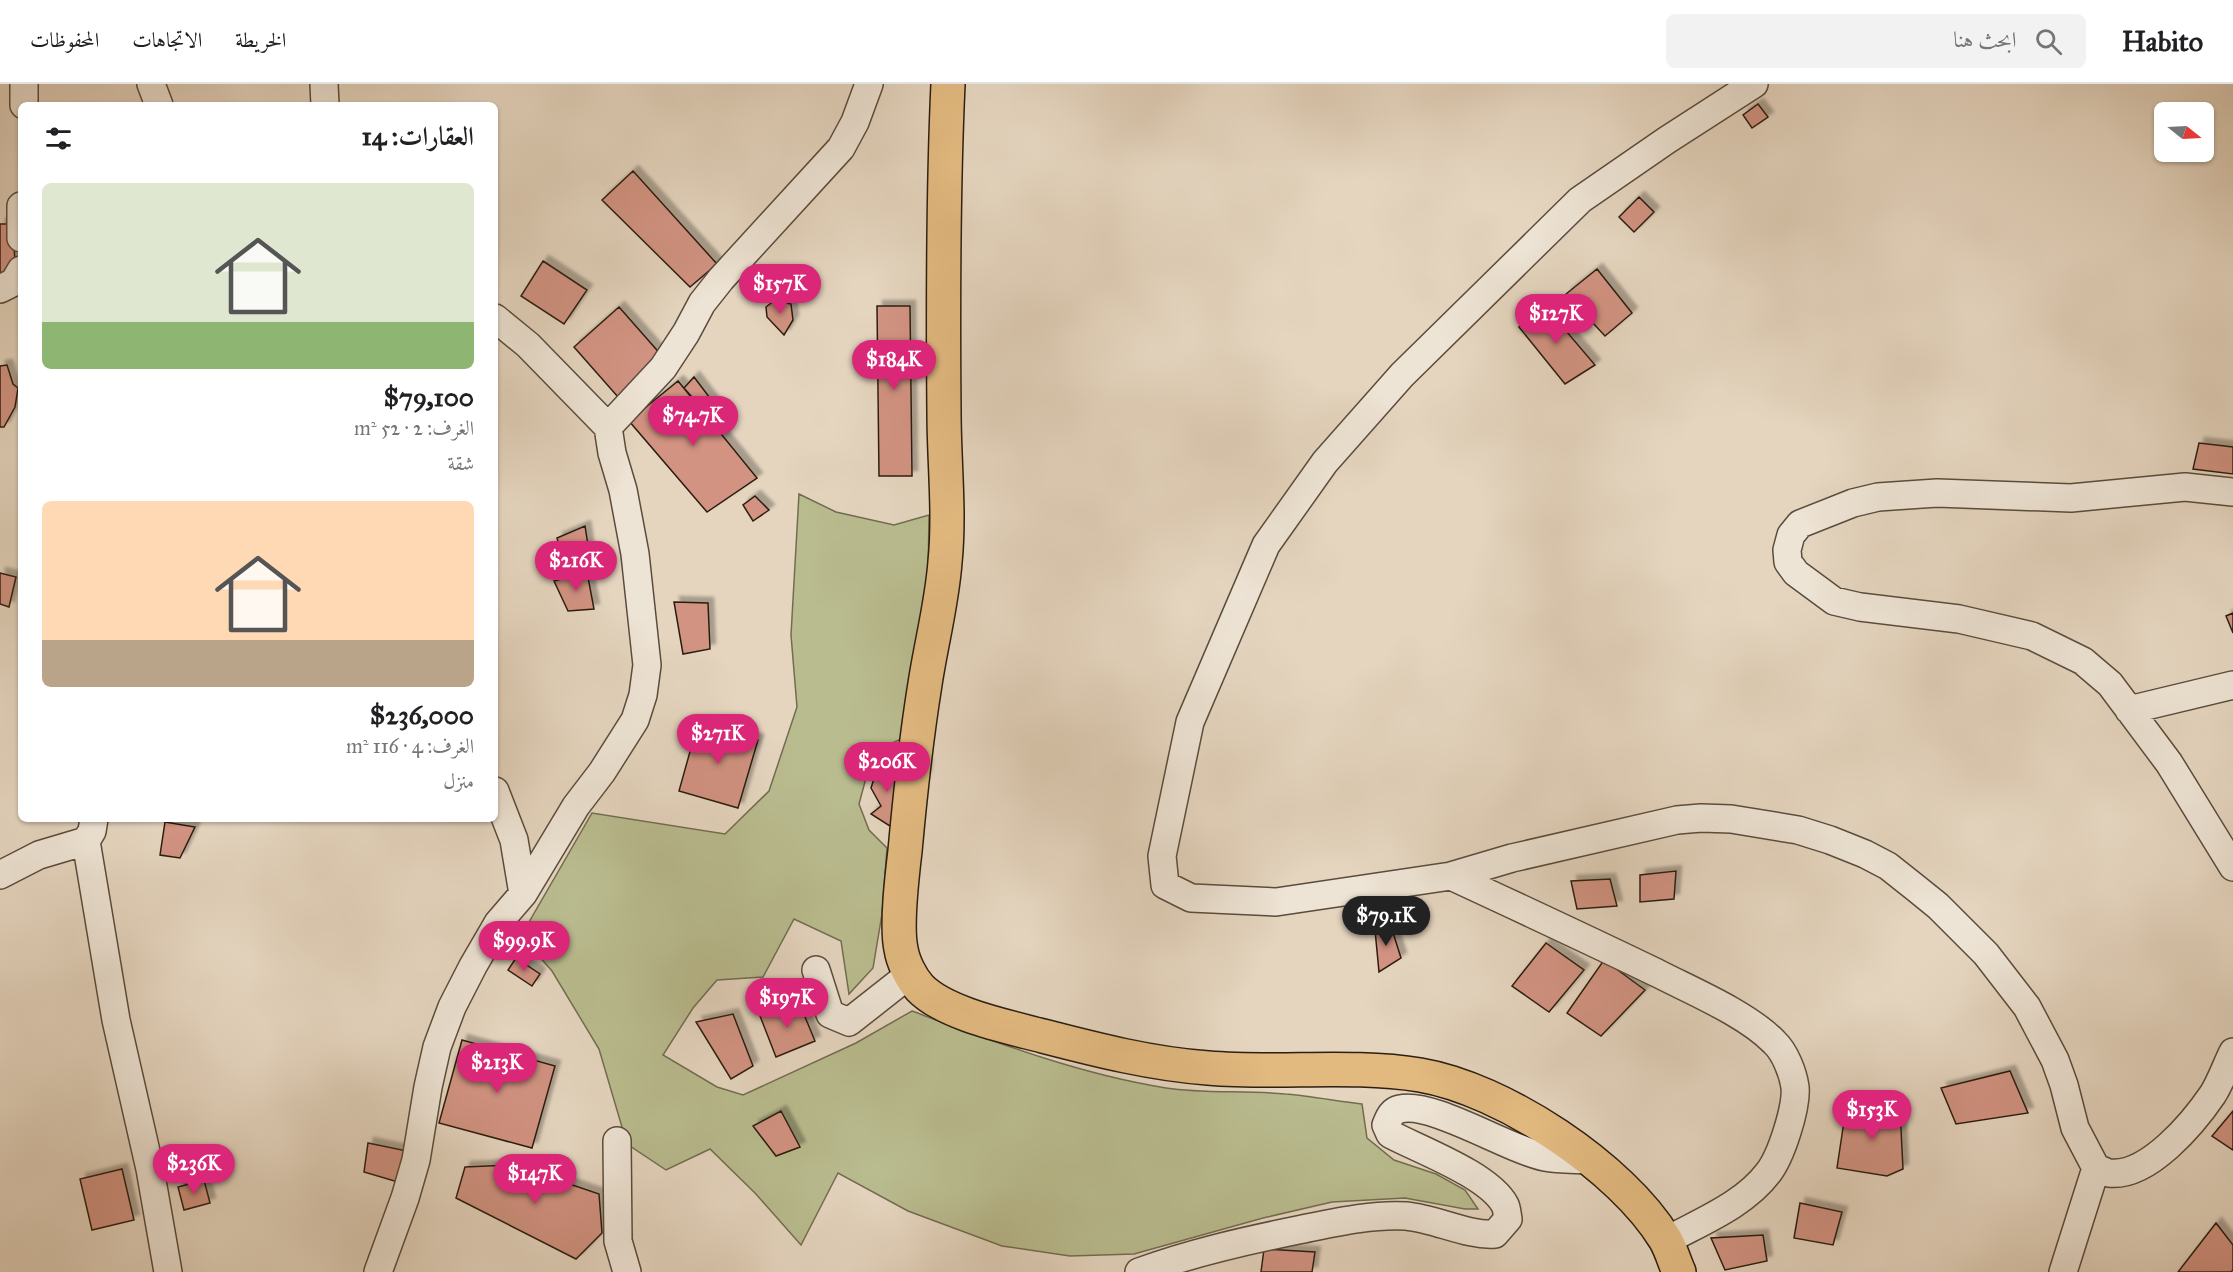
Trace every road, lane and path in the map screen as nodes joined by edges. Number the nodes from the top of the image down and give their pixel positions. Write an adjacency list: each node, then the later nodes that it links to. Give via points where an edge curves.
1 (24, 84): 7 (street)
2 (151, 84): 8 (street)
3 (324, 84): 9 (street)
4 (869, 84): 13 (street, via 841,148 721,279 663,368)
5 (948, 84): 24 (main road, via 944,168 945,563 912,779 902,875 900,948)
6 (1754, 84): 21 (street, via 1580,200 1402,375 1325,462 1266,545 1190,722 1162,856 1165,885 1191,898 1276,902)
7 (24, 102)
8 (158, 102)
9 (325, 102)
10 (18, 275): 11 (street)
11 (0, 289)
12 (498, 320): 13 (street, via 528,345)
13 (608, 427): 22 (street, via 635,554 647,665 644,695 635,720 576,806)
14 (2233, 492): 16 (street, via 2185,487 2071,498 1958,493 1878,497 1853,502 1800,524 1791,535 1788,562 1796,573 1834,601 1959,619 2032,636 2084,661 2110,684)
15 (2233, 685): 16 (street)
16 (2128, 710): 19 (street, via 2169,763)
17 (498, 798): 22 (street, via 513,840)
18 (90, 830): 20 (street); 30 (street, via 116,1020 150,1169)
19 (2233, 867)
20 (0, 875)
21 (1451, 876): 28 (street, via 1512,858 1677,820 1701,818 1798,830 1866,854 1888,866 1938,906 2013,987 2055,1060 2075,1128); 29 (street, via 1678,984 1736,1014 1776,1043 1790,1068 1795,1089 1783,1144 1768,1173 1742,1198)
22 (523, 894): 31 (street, via 498,923 452,1007 435,1057 416,1160)
23 (816, 970): 24 (street, via 830,1014 849,1022)
24 (910, 974): 27 (main road, via 930,996 961,1011 1112,1053 1207,1068 1423,1076 1472,1091 1514,1110)
25 (2233, 1052): 28 (street, via 2214,1092 2178,1136 2151,1161 2119,1172)
26 (617, 1141): 32 (street, via 618,1241)
27 (1591, 1160): 29 (main road, via 1637,1203); 33 (street, via 1545,1157 1441,1116 1399,1108 1386,1125 1390,1134 1467,1172 1500,1198 1508,1219 1495,1234 1484,1235 1407,1216 1380,1216 1238,1242)
28 (2096, 1168): 35 (street)
29 (1666, 1241): 34 (main road)
30 (168, 1272)
31 (378, 1272)
32 (627, 1272)
33 (1139, 1272)
34 (1678, 1272)
35 (2063, 1272)

